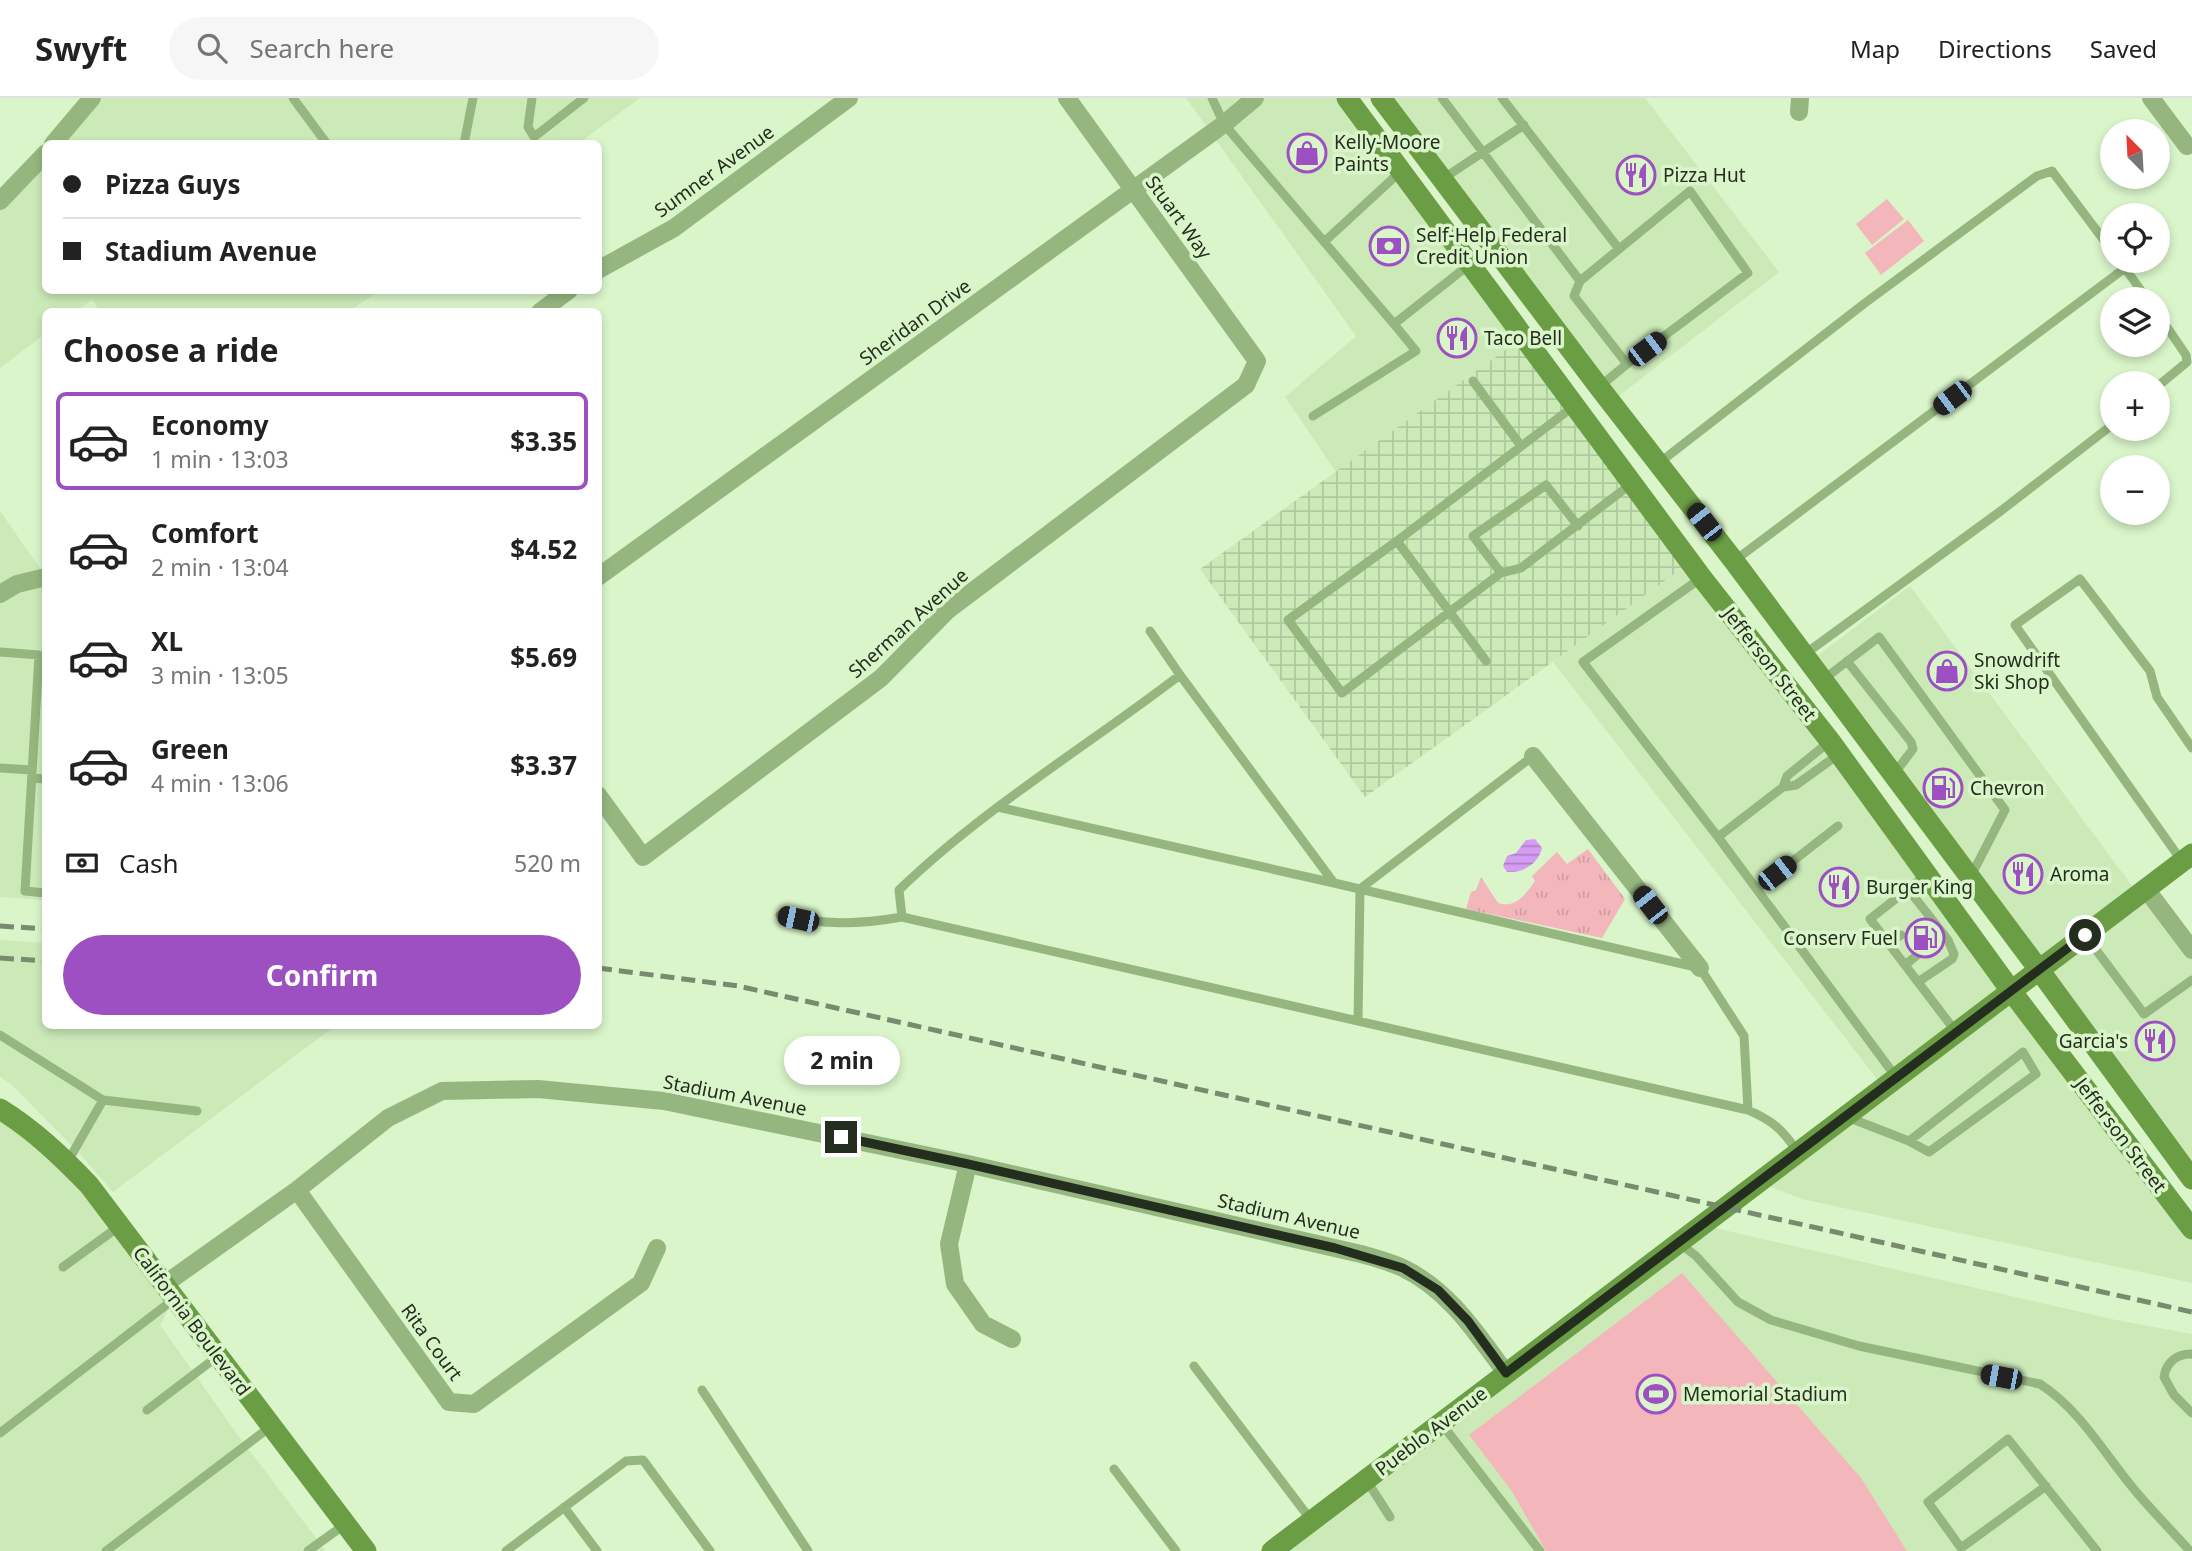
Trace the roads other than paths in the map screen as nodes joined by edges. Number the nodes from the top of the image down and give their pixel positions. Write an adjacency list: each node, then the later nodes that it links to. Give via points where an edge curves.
1 (293, 98): 18 (lane)
2 (472, 98): 19 (lane)
3 (532, 98): 4 (lane, via 528,127 534,137)
4 (584, 98)
5 (849, 98): 31 (street, Sumner Avenue, via 674,228)
6 (1067, 98): 25 (street, Stuart Way)
7 (1212, 98): 15 (lane)
8 (1255, 98): 15 (street, Sheridan Drive)
9 (1347, 98): 23 (main road, Jefferson Street)
10 (1381, 98): 24 (main road, Jefferson Street)
11 (1442, 98): 21 (lane)
12 (1502, 98): 16 (lane)
13 (2151, 98): 20 (street)
14 (84, 101): 17 (street)
15 (1224, 124): 25 (street, Sheridan Drive); 28 (lane)
16 (1524, 125): 21 (lane); 29 (lane)
17 (56, 140)
18 (324, 140)
19 (465, 140)
20 (2187, 146)
21 (1483, 153): 24 (lane); 33 (lane)
22 (42, 157): 26 (street)
23 (1401, 172): 28 (lane); 30 (main road, Jefferson Street)
24 (1444, 178): 42 (main road, Jefferson Street)
25 (1134, 190): 38 (street, Stuart Way); 53 (street, Sheridan Drive)
26 (0, 201)
27 (2100, 235): 47 (lane, via 2052,172 2037,176)
28 (1324, 243): 36 (lane)
29 (1619, 250): 33 (lane); 39 (lane, via 1690,191 1748,273)
30 (1471, 263): 36 (lane); 43 (main road, Jefferson Street)
31 (602, 269)
32 (2112, 273): 51 (lane)
33 (1580, 281): 39 (lane, via 1574,296)
34 (564, 294): 35 (street)
35 (545, 308)
36 (1394, 324): 44 (lane, via 1416,351)
37 (2170, 332): 40 (lane, via 2187,362)
38 (1257, 361): 73 (street, Sherman Avenue, via 1247,385 948,610 881,678 643,857)
39 (1627, 364): 42 (lane)
40 (2170, 376)
41 (1473, 381): 46 (lane)
42 (1599, 387): 47 (main road, Jefferson Street)
43 (1576, 405): 46 (lane); 48 (main road, Jefferson Street)
44 (1313, 416)
45 (2100, 434): 60 (lane)
46 (1521, 446): 50 (lane)
47 (1659, 463): 51 (main road, Jefferson Street)
48 (1633, 483): 49 (lane); 55 (main road, Jefferson Street)
49 (1578, 526): 52 (lane, via 1521,568); 52 (lane, via 1546,485 1473,536)
50 (1397, 541): 57 (lane); 57 (lane, via 1288,620 1334,683 1342,693)
51 (1734, 561): 60 (main road, Jefferson Street)
52 (1501, 573): 57 (lane)
53 (602, 574)
54 (42, 578): 56 (street)
55 (1702, 578): 65 (main road, Jefferson Street); 76 (lane, via 1583,662)
56 (0, 594)
57 (1449, 612): 61 (lane)
58 (1150, 631): 63 (lane)
59 (0, 652): 69 (lane, via 39,654)
60 (1803, 655): 64 (main road, Jefferson Street)
61 (1486, 661)
62 (1847, 661): 64 (lane); 70 (lane, via 1911,743 1913,750); 79 (lane, via 1879,637 2005,810)
63 (1180, 675): 74 (lane); 80 (lane)
64 (1822, 680): 70 (main road, Jefferson Street)
65 (1835, 747): 72 (lane, via 1796,785); 72 (lane, via 1787,776); 78 (main road, Jefferson Street)
66 (2192, 747): 77 (lane, via 2157,697 2150,671 2080,579 2015,625)
67 (1533, 756): 81 (lane); 96 (street)
68 (0, 768): 69 (lane)
69 (32, 774): 71 (lane); 85 (lane, via 25,891)
70 (1893, 775): 79 (main road, Jefferson Street)
71 (42, 778)
72 (1783, 787): 76 (lane)
73 (602, 801)
74 (998, 807): 80 (lane); 87 (lane, via 933,856 899,890)
75 (1838, 826): 82 (lane)
76 (1718, 837): 82 (lane)
77 (2187, 858): 84 (main road, Pueblo Avenue)
78 (1927, 874): 83 (lane); 88 (main road, Jefferson Street)
79 (1970, 877): 97 (main road, Jefferson Street)
80 (1334, 883): 81 (lane)
81 (1360, 889): 96 (lane); 101 (lane)
82 (1757, 889): 104 (lane)
83 (1908, 889): 91 (lane); 92 (lane, via 1871,919)
84 (2146, 889): 90 (main road, Pueblo Avenue); 93 (street)
85 (42, 892)
86 (780, 915): 87 (lane, via 817,923 867,923)
87 (902, 917): 101 (lane)
88 (1966, 928): 91 (lane); 100 (main road, Jefferson Street)
89 (1901, 935): 92 (lane)
90 (2085, 935): 97 (main road, Pueblo Avenue); 98 (lane, via 2144,1014)
91 (1945, 938): 99 (lane, via 1952,959)
92 (1889, 944): 95 (lane)
93 (2192, 950)
94 (1916, 956): 95 (lane)
95 (1905, 965): 99 (lane)
96 (1700, 968): 107 (lane, via 1744,1036)
97 (2040, 971): 100 (main road, Pueblo Avenue); 114 (main road, Jefferson Street)
98 (2192, 980)
99 (1919, 982): 102 (lane)
100 (2012, 992): 102 (main road, Pueblo Avenue); 117 (main road, Jefferson Street)
101 (1358, 1021): 107 (lane)
102 (1957, 1033): 104 (main road, Pueblo Avenue)
103 (0, 1035): 105 (lane)
104 (1897, 1078): 109 (main road, Pueblo Avenue)
105 (103, 1100): 108 (lane); 112 (lane)
106 (0, 1109): 112 (main road, California Boulevard)
107 (1748, 1110): 111 (lane, via 1782,1130)
108 (197, 1111)
109 (1846, 1117): 110 (lane); 111 (main road, Pueblo Avenue)
110 (1909, 1140): 110 (lane, via 2023,1052 2036,1074 1929,1152)
111 (1798, 1153): 118 (main road, Pueblo Avenue)
112 (67, 1163): 116 (main road, California Boulevard)
113 (968, 1164): 115 (street, Stadium Avenue, via 664,1101 538,1089 442,1091 388,1118); 122 (street, via 948,1244 955,1284 983,1324); 126 (street, Stadium Avenue, via 1361,1254 1403,1268 1438,1290 1468,1321)
114 (2192, 1179)
115 (297, 1190): 119 (street, Rita Court, via 449,1402 474,1404 641,1283); 121 (street, Stadium Avenue)
116 (121, 1225): 120 (lane); 121 (main road, California Boulevard)
117 (2192, 1229)
118 (1678, 1243): 126 (main road, Pueblo Avenue); 151 (lane, via 1738,1302 1772,1321 1858,1346 2040,1384 2079,1418)
119 (657, 1248)
120 (63, 1267)
121 (170, 1292): 124 (main road, California Boulevard); 132 (lane)
122 (1012, 1339)
123 (2192, 1354): 129 (lane, via 2177,1356 2164,1372 2174,1395)
124 (218, 1356): 128 (lane); 131 (main road, California Boulevard)
125 (1194, 1366): 138 (lane)
126 (1506, 1373): 130 (main road, Pueblo Avenue)
127 (702, 1390): 146 (lane)
128 (148, 1410)
129 (2192, 1413)
130 (1441, 1423): 134 (main road, Pueblo Avenue); 149 (lane)
131 (272, 1426): 139 (main road, California Boulevard); 140 (lane)
132 (0, 1433)
133 (1114, 1469): 147 (lane)
134 (1366, 1479): 137 (lane); 138 (main road, Pueblo Avenue)
135 (2046, 1486): 135 (lane, via 2008,1440 1928,1502 1961,1548); 150 (lane)
136 (564, 1507): 143 (lane); 144 (lane); 145 (lane, via 626,1461 642,1460)
137 (1390, 1517)
138 (1311, 1521): 148 (main road, Pueblo Avenue)
139 (345, 1524): 141 (lane); 142 (main road, California Boulevard)
140 (106, 1551)
141 (307, 1551)
142 (366, 1551)
143 (506, 1551)
144 (597, 1551)
145 (710, 1551)
146 (808, 1551)
147 (1176, 1551)
148 (1272, 1551)
149 (1540, 1551)
150 (2097, 1551)
151 (2190, 1551)

